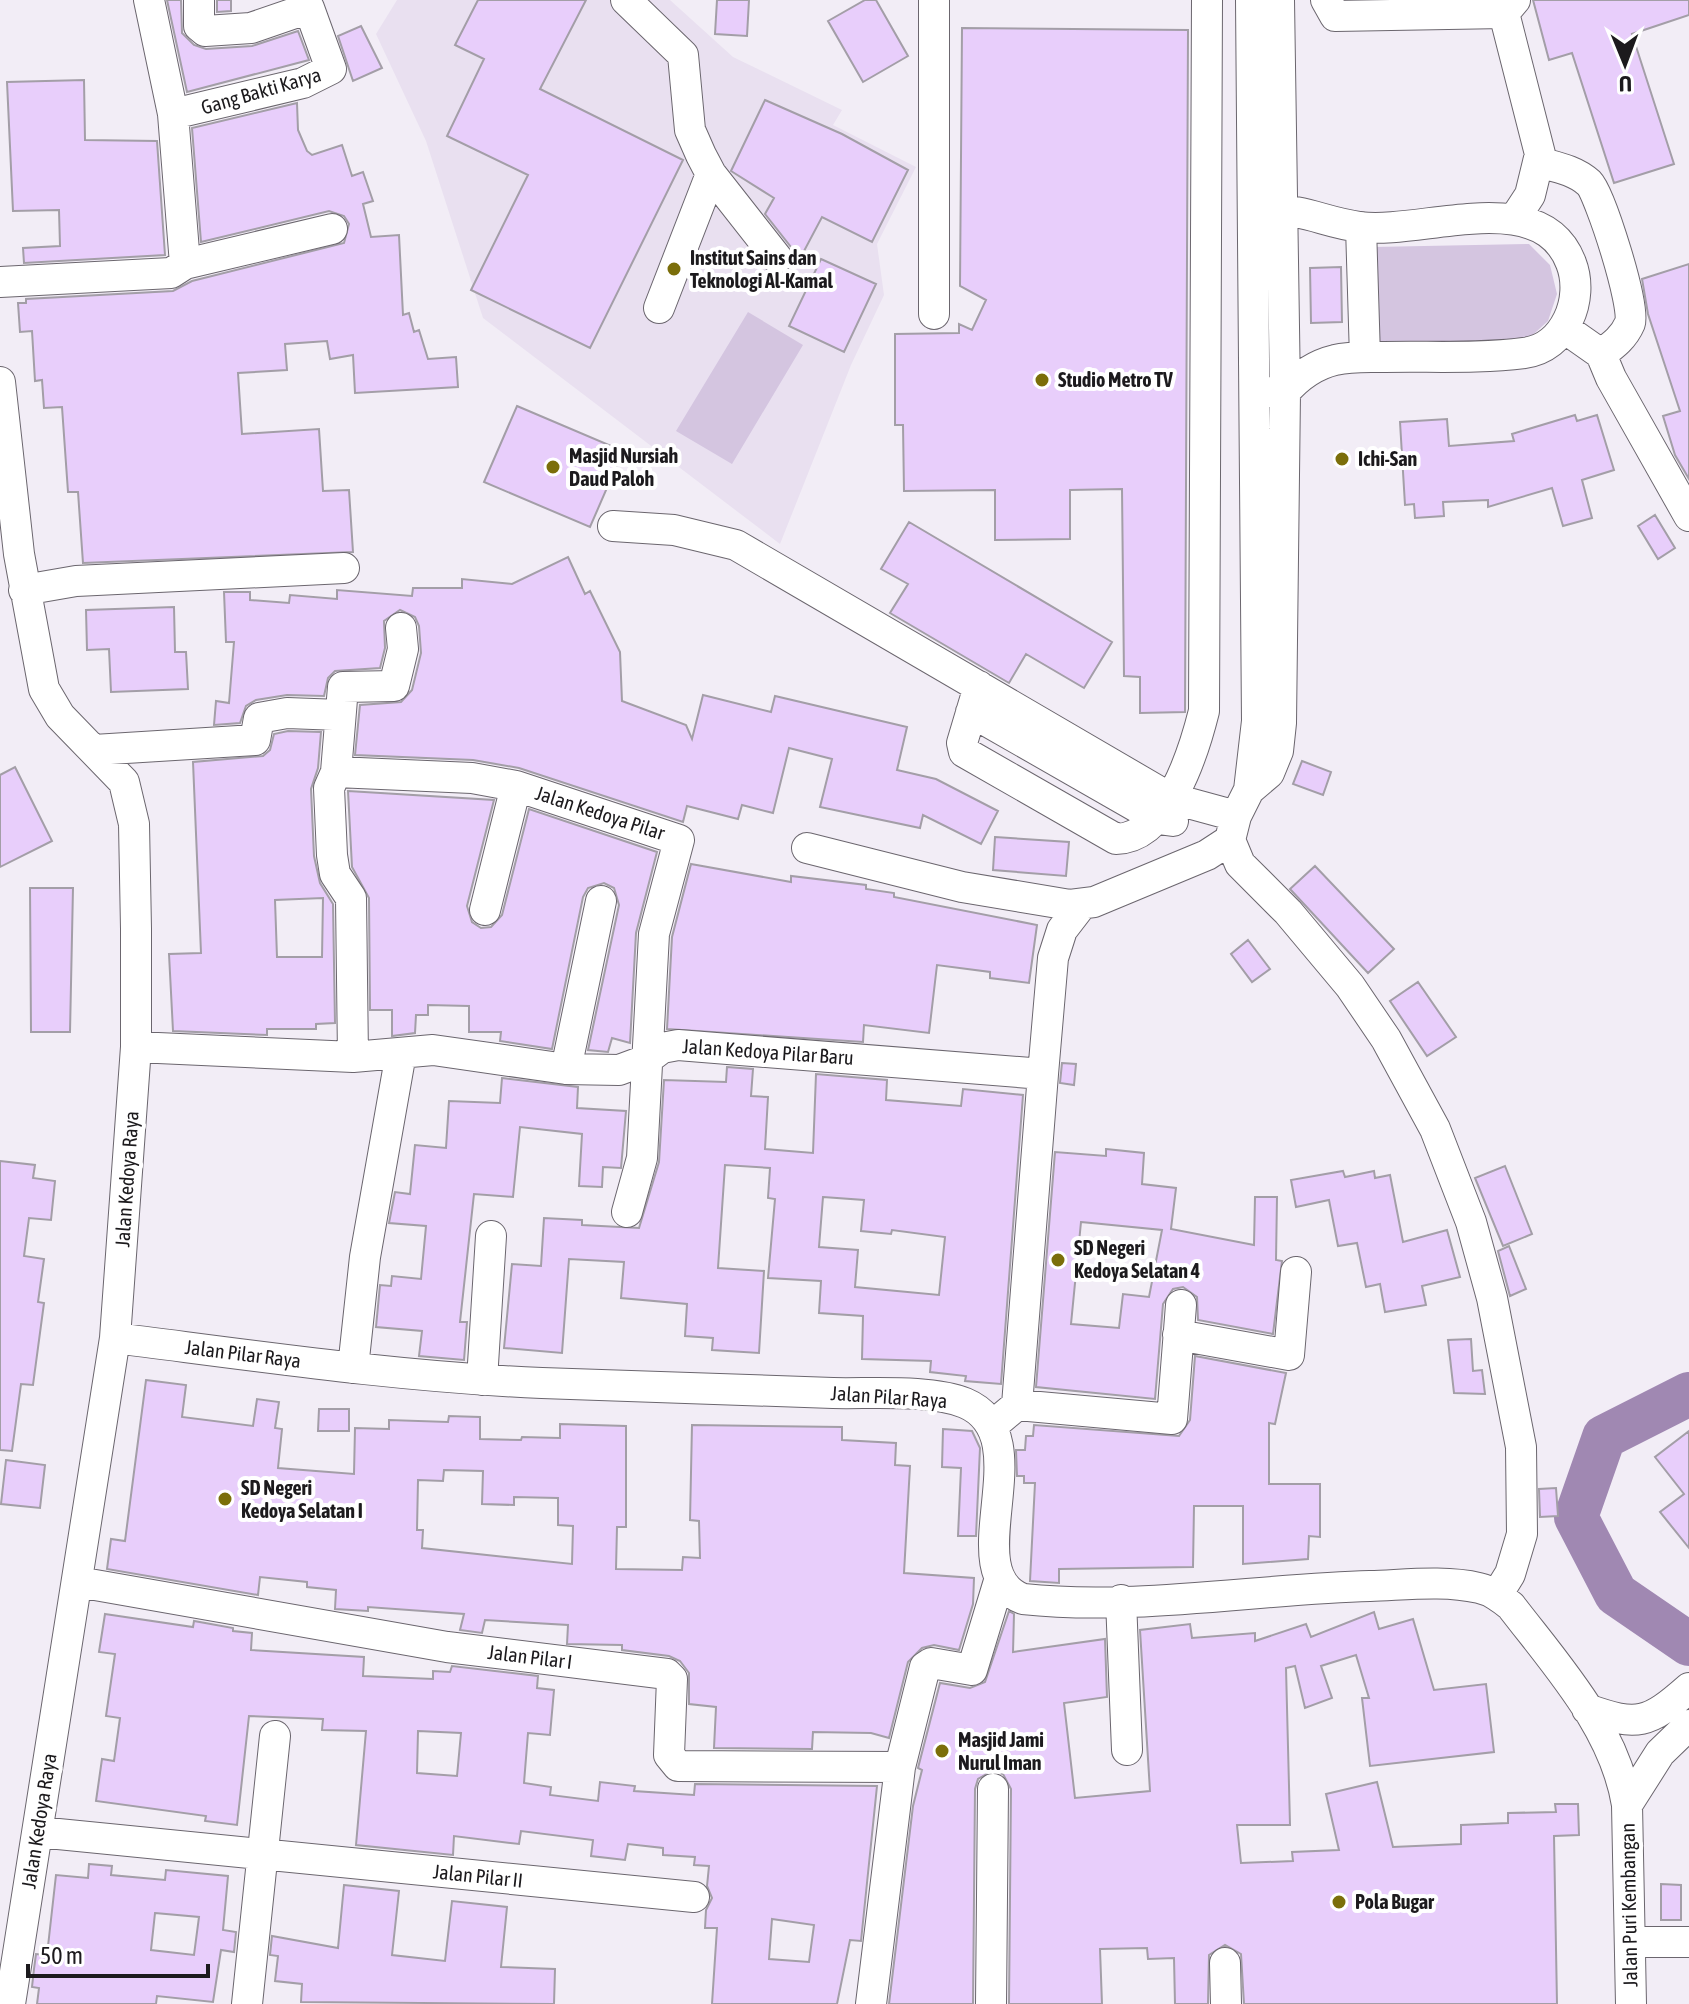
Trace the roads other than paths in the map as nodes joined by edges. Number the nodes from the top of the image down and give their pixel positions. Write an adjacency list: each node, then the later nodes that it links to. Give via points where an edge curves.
1 (149, 0): 10 (street, Gang Bakti Karya)
2 (199, 0): 10 (street, Gang Bakti Karya, via 199,26 205,31 251,28 309,8 331,69 303,83)
3 (626, 0): 11 (street, via 683,55 690,130)
4 (934, 0): 20 (street)
5 (1207, 0): 36 (street, via 1204,711 1194,752)
6 (1251, 0): 13 (street)
7 (1279, 0): 13 (street)
8 (1326, 0): 9 (street, via 1335,16)
9 (1510, 7): 12 (street, via 1537,134)
10 (173, 114): 17 (street, Gang Bakti Karya)
11 (711, 174): 16 (street); 19 (street)
12 (1529, 190): 14 (street); 21 (street, via 1546,230 1572,265 1576,291); 22 (street, via 1572,172 1592,185 1627,286 1631,320 1618,343)
13 (1269, 210): 14 (street, via 1299,210); 25 (street)
14 (1361, 227): 23 (street)
15 (332, 229): 17 (street)
16 (777, 258)
17 (185, 264): 18 (street, via 171,273)
18 (0, 282)
19 (659, 308)
20 (934, 314)
21 (1564, 328): 22 (street); 23 (street, via 1527,353)
22 (1601, 354): 26 (street)
23 (1365, 357): 25 (street, via 1335,360)
24 (0, 382): 29 (street, Jalan Kedoya Raya)
25 (1270, 392): 37 (street, via 1281,723 1269,773)
26 (1689, 516)
27 (613, 526): 31 (street, via 674,530 736,545)
28 (344, 568): 29 (street, via 76,581)
29 (24, 590): 33 (street, Jalan Kedoya Raya, via 50,702)
30 (401, 628): 32 (street, via 403,649 394,686 343,687)
31 (975, 699): 36 (street); 36 (street, via 964,752 1122,839)
32 (340, 715): 33 (street, via 259,718 255,740); 34 (street)
33 (94, 750): 42 (street, Jalan Kedoya Raya, via 124,782 134,824)
34 (336, 772): 35 (street, Jalan Kedoya Pilar, via 472,778); 44 (street, via 329,788 332,855 335,874 351,898)
35 (516, 786): 41 (street); 45 (street, Jalan Kedoya Pilar, via 679,840 654,934)
36 (1164, 808): 37 (street)
37 (1237, 819): 40 (street, via 1207,855); 58 (street, via 1240,864 1306,933 1386,1039 1435,1129 1471,1222 1492,1298 1521,1447 1522,1534 1510,1574)
38 (807, 848): 40 (street, via 962,887)
39 (601, 901): 47 (street)
40 (1082, 904): 46 (street, via 1062,930 1053,958)
41 (485, 910)
42 (136, 1047): 44 (street, Jalan Kedoya Pilar Baru); 51 (street, Jalan Kedoya Raya)
43 (401, 1053): 44 (street, Jalan Kedoya Pilar Baru); 47 (street, Jalan Kedoya Pilar Baru, via 433,1050); 52 (street, via 365,1257)
44 (353, 1057)
45 (646, 1060): 46 (street, Jalan Kedoya Pilar Baru, via 662,1048 693,1045); 47 (street, Jalan Kedoya Pilar Baru, via 619,1070); 48 (street, Jalan Kedoya Pilar, via 641,1164)
46 (1045, 1063): 54 (street)
47 (566, 1069)
48 (627, 1212)
49 (491, 1236): 53 (street)
50 (1296, 1272): 54 (street, via 1289,1355 1179,1320 1172,1419)
51 (115, 1338): 52 (street, Jalan Pilar Raya); 57 (street, Jalan Kedoya Raya)
52 (353, 1368): 53 (street, Jalan Pilar Raya)
53 (482, 1380): 55 (street, Jalan Pilar Raya, via 938,1397 982,1412)
54 (1017, 1405): 55 (street)
55 (992, 1426): 56 (street, via 998,1448 994,1561)
56 (999, 1581): 59 (street, via 1023,1599); 65 (street, via 972,1670 931,1663 925,1667)
57 (78, 1582): 65 (street, Jalan Pilar I, via 447,1647 667,1674 672,1679 669,1755 678,1766); 68 (street, Jalan Kedoya Raya)
58 (1497, 1595): 59 (street, via 1437,1584); 61 (street, Jalan Puri Kembangan, via 1511,1606)
59 (1121, 1600): 64 (street)
60 (1689, 1688): 62 (street, Jalan Puri Kembangan)
61 (1587, 1709): 62 (street, Jalan Puri Kembangan, via 1626,1723); 67 (street, Jalan Puri Kembangan, via 1616,1760)
62 (1675, 1725): 67 (street, Jalan Puri Kembangan)
63 (275, 1736): 69 (street)
64 (1127, 1750)
65 (900, 1767): 76 (street)
66 (993, 1789): 77 (street)
67 (1627, 1805): 71 (street, Jalan Puri Kembangan)
68 (38, 1832): 69 (street, Jalan Pilar II); 74 (street, Jalan Kedoya Raya)
69 (262, 1855): 70 (street, Jalan Pilar II); 75 (street)
70 (694, 1897)
71 (1630, 1942): 72 (street); 79 (street, Jalan Puri Kembangan)
72 (1689, 1942)
73 (1225, 1963): 78 (street)
74 (10, 2004)
75 (247, 2004)
76 (871, 2004)
77 (991, 2004)
78 (1226, 2004)
79 (1631, 2004)

